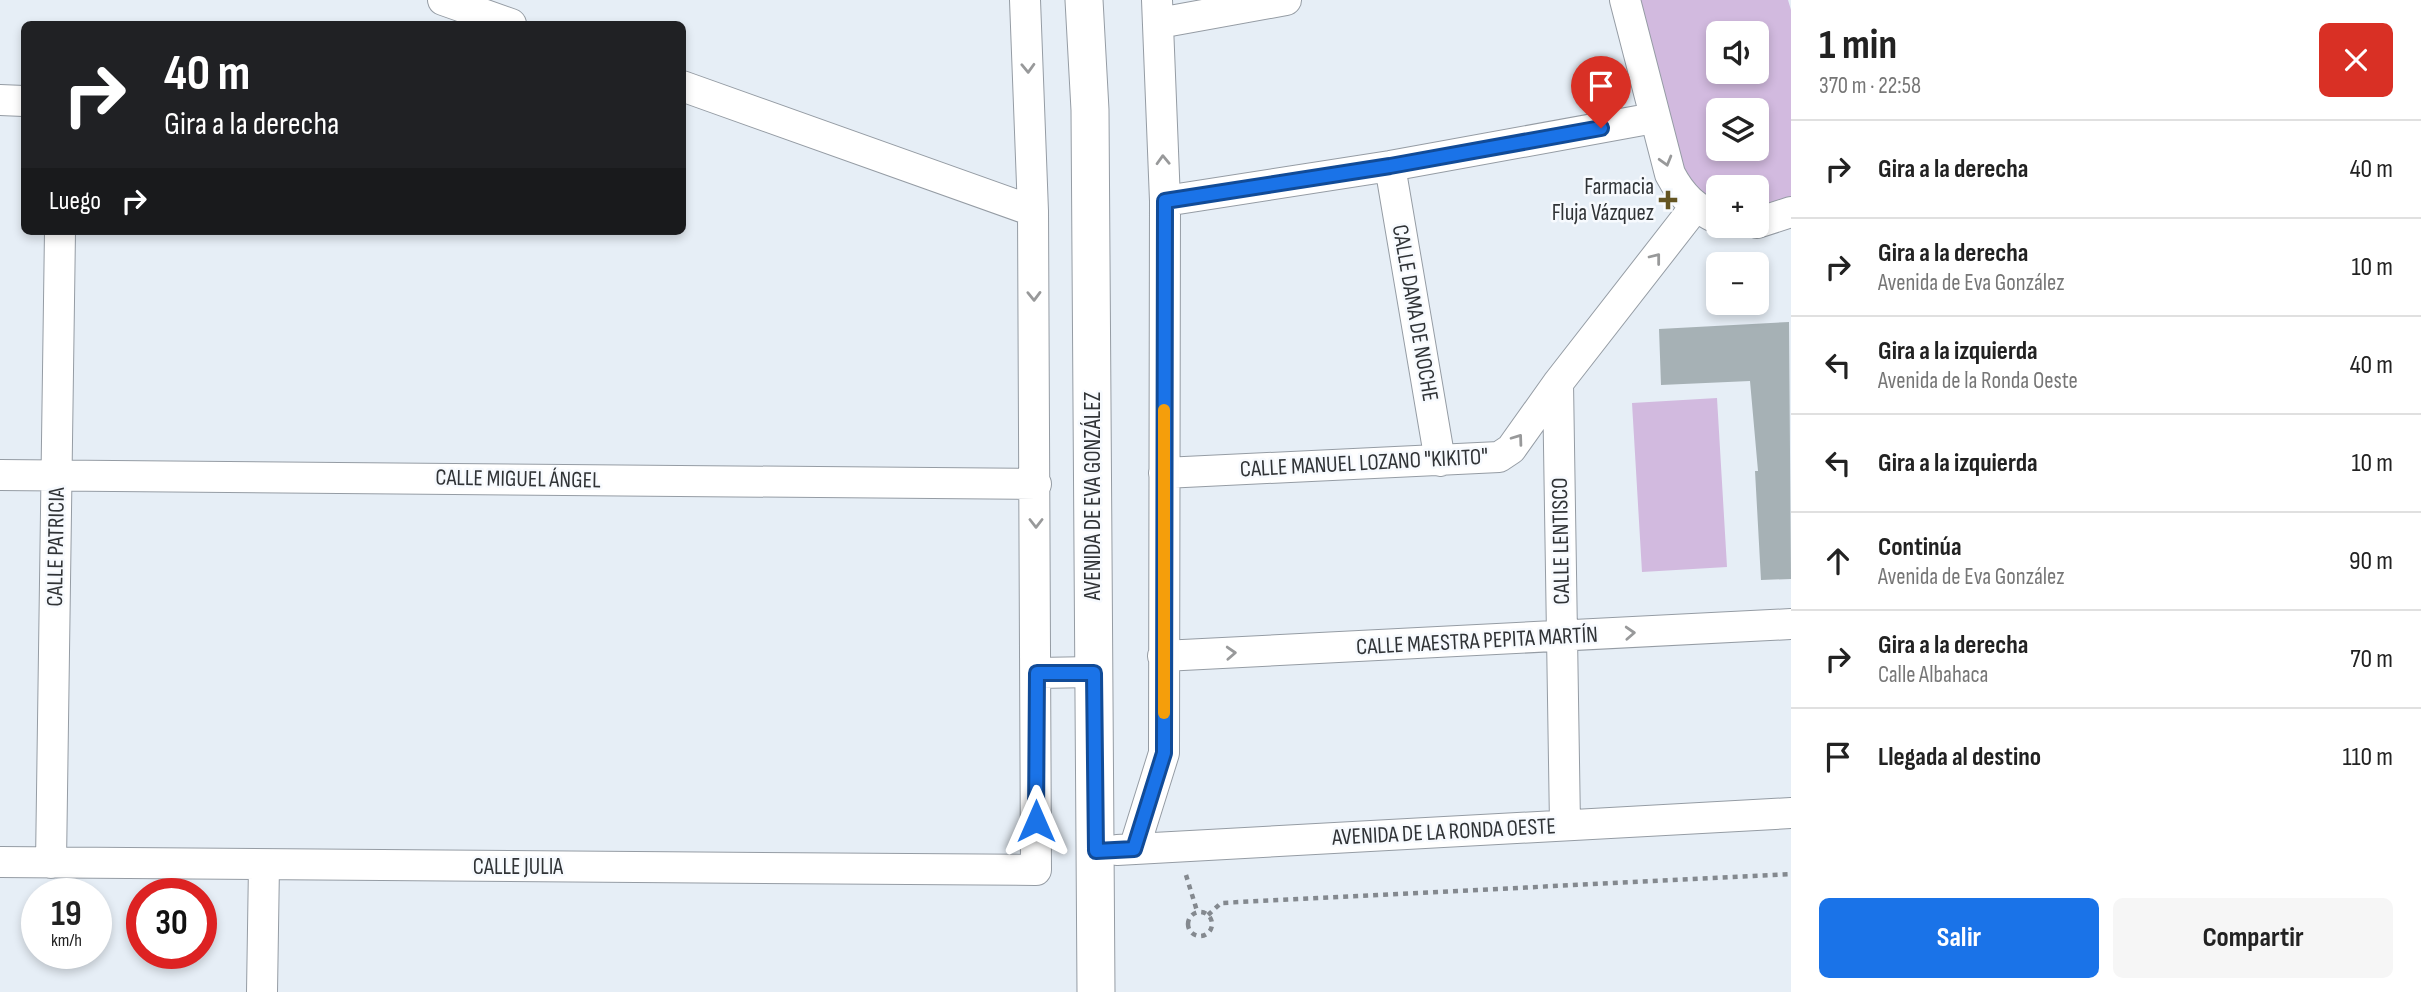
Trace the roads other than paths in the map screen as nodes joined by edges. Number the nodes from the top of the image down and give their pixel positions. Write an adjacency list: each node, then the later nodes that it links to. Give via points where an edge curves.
1 (443, 0): 7 (street)
2 (1025, 0): 14 (street, one-way to 14)
3 (1084, 0): 30 (main road, AVENIDA DE EVA GONZÁLEZ, via 1090,110)
4 (1286, 0): 6 (street)
5 (1625, 0): 11 (street)
6 (1158, 11): 13 (street, one-way to 6)
7 (502, 21)
8 (686, 87): 14 (street)
9 (0, 100): 10 (street)
10 (21, 101)
11 (1654, 118): 12 (street); 15 (street, one-way to 15, via 1670,174 1680,192)
12 (1390, 166): 13 (street); 21 (street, CALLE DAMA DE NOCHE)
13 (1165, 201): 22 (street)
14 (1033, 211): 25 (street, one-way to 25)
15 (1706, 212)
16 (1791, 212): 18 (street)
17 (1706, 214): 20 (street, CALLE MANUEL LOZANO "KIKITO", one-way to 17)
18 (1769, 219)
19 (60, 235): 24 (street, CALLE PATRICIA)
20 (1558, 383): 21 (street, CALLE MANUEL LOZANO "KIKITO", one-way to 20, via 1499,457 1511,449); 27 (street, CALLE LENTISCO)
21 (1440, 461): 22 (street, CALLE MANUEL LOZANO "KIKITO")
22 (1164, 473): 28 (street)
23 (0, 475): 24 (street, CALLE MIGUEL ÁNGEL)
24 (57, 475): 25 (street, CALLE MIGUEL ÁNGEL); 36 (street, CALLE PATRICIA)
25 (1036, 484): 29 (street, one-way to 29)
26 (1791, 624): 27 (street, CALLE MAESTRA PEPITA MARTÍN, one-way to 26)
27 (1563, 637): 28 (street, CALLE MAESTRA PEPITA MARTÍN, one-way to 27); 32 (street, CALLE LENTISCO)
28 (1163, 656): 33 (street, via 1164,753)
29 (1037, 673): 30 (street); 37 (street, CALLE JULIA, via 1036,870)
30 (1094, 673): 34 (main road, AVENIDA DE EVA GONZÁLEZ)
31 (1791, 813): 32 (street, AVENIDA DE LA RONDA OESTE)
32 (1565, 825): 33 (street, AVENIDA DE LA RONDA OESTE)
33 (1134, 849): 34 (street, AVENIDA DE LA RONDA OESTE)
34 (1096, 851): 39 (main road, AVENIDA DE EVA GONZÁLEZ)
35 (0, 862): 36 (street, CALLE JULIA)
36 (51, 863): 37 (street, CALLE JULIA)
37 (264, 865): 38 (street)
38 (262, 992)
39 (1096, 992)

